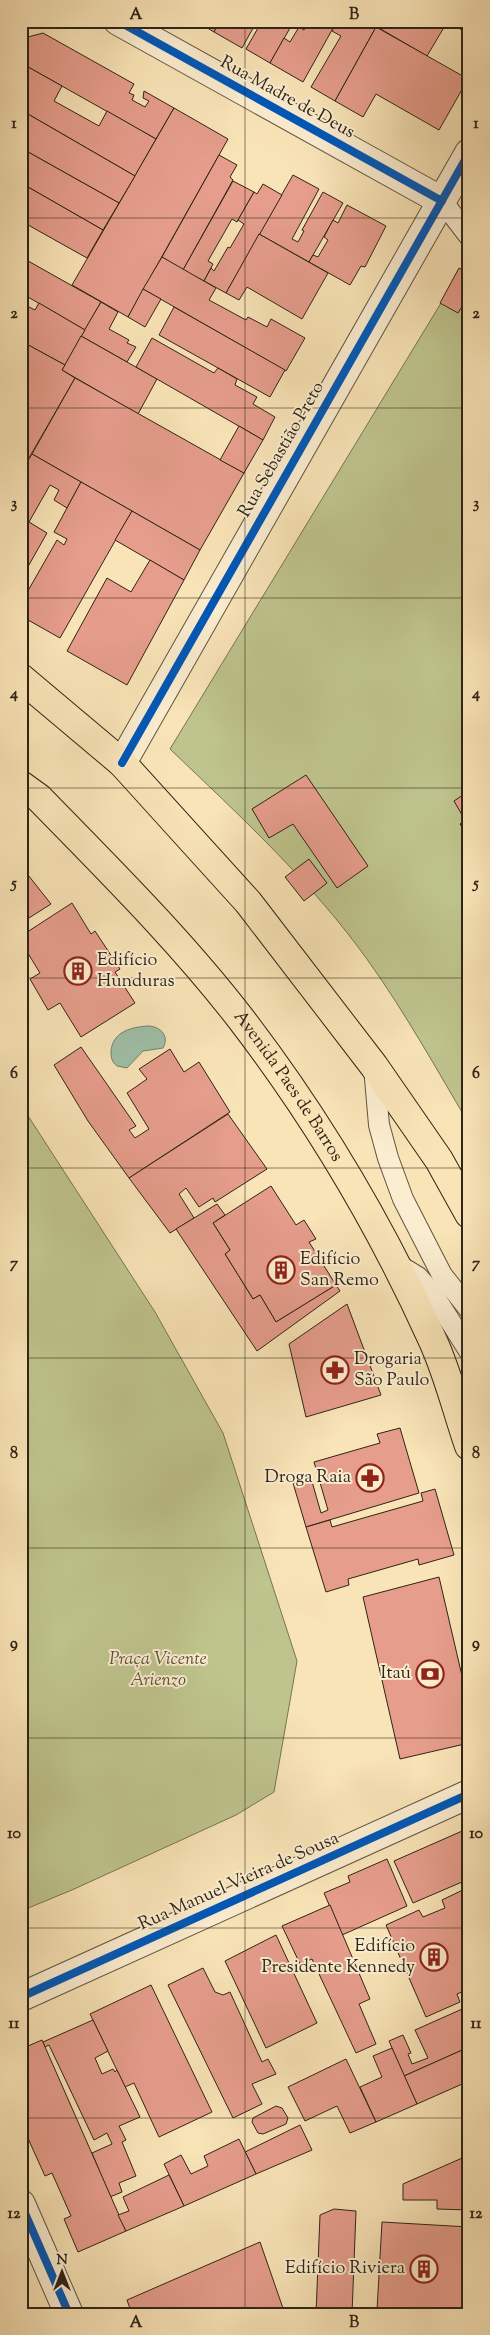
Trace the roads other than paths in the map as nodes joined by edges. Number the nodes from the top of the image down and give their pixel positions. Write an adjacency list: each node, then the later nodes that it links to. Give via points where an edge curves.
1 (118, 21): 3 (street, Rua Madre de Deus)
2 (469, 153): 3 (street, Rua Sebastião Preto)
3 (442, 201): 4 (lane); 6 (street, Rua Sebastião Preto)
4 (469, 236)
5 (21, 678): 6 (main road)
6 (122, 763): 8 (main road, via 248,902)
7 (21, 785): 10 (main road, Avenida Paes de Barros, via 39,798 152,914 241,1019 317,1126)
8 (374, 1066): 9 (main road, via 439,1160); 11 (lane, via 379,1125 403,1199 442,1275)
9 (469, 1214)
10 (393, 1262): 12 (lane, via 423,1282); 13 (main road, Avenida Paes de Barros, via 433,1343)
11 (469, 1309)
12 (469, 1351)
13 (469, 1446)
14 (469, 1794): 15 (street, Rua Manuel Vieira de Sousa)
15 (21, 1997)
16 (21, 2204): 17 (street)
17 (69, 2314)

